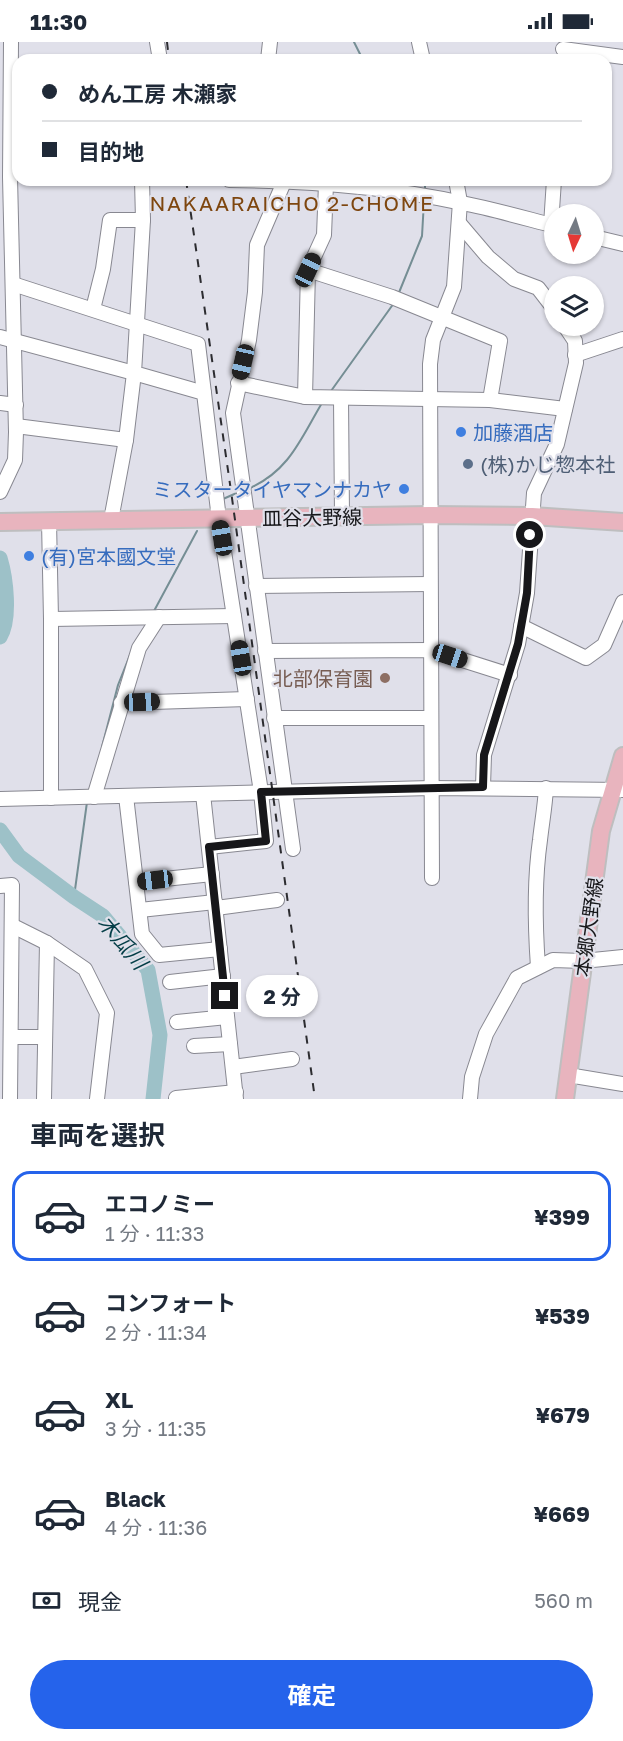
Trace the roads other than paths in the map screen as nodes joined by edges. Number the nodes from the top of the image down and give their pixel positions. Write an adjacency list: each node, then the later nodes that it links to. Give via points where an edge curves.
1 (11, 42): 4 (street)
2 (563, 50): 3 (street)
3 (597, 54)
4 (10, 68): 5 (street)
5 (9, 177): 17 (street)
6 (142, 186): 14 (street)
7 (282, 186): 32 (street, via 257,245 249,340)
8 (326, 186): 20 (street, via 324,235)
9 (342, 186): 12 (street)
10 (457, 186): 12 (street)
11 (554, 186): 13 (street)
12 (460, 202): 15 (street); 16 (street)
13 (553, 204)
14 (143, 220): 23 (street, via 110,220); 25 (street)
15 (459, 222): 22 (street, via 488,257 514,279 538,288); 24 (street, via 454,287)
16 (544, 224)
17 (6, 234): 21 (street)
18 (604, 239): 19 (street)
19 (623, 244)
20 (308, 270): 24 (street); 34 (street)
21 (8, 280): 23 (street); 29 (street)
22 (544, 296)
23 (93, 309): 25 (street)
24 (441, 317): 36 (street, via 433,340); 37 (street, via 500,341)
25 (136, 323): 31 (street); 33 (street, via 198,344)
26 (571, 336): 30 (street)
27 (0, 337): 29 (street)
28 (623, 339): 30 (street)
29 (14, 341): 31 (street); 39 (street)
30 (575, 355): 40 (street)
31 (134, 373): 33 (street); 42 (street)
32 (238, 383): 34 (street); 47 (street, via 232,412)
33 (204, 393): 48 (street)
34 (306, 397): 35 (street)
35 (331, 398): 36 (street); 46 (street)
36 (430, 400): 37 (street); 44 (street)
37 (490, 400): 40 (street)
38 (0, 403): 39 (street)
39 (16, 405): 41 (street)
40 (565, 409): 45 (street, via 557,444 534,493)
41 (16, 426): 42 (street); 43 (street, via 15,460)
42 (126, 440): 49 (street)
43 (0, 492)
44 (430, 515): 45 (main road, 皿谷大野線); 46 (main road, 皿谷大野線); 53 (street)
45 (532, 516): 52 (main road, 皿谷大野線); 59 (street)
46 (342, 517): 47 (main road, 皿谷大野線)
47 (247, 518): 48 (main road, 皿谷大野線); 54 (street)
48 (219, 519): 49 (main road, 皿谷大野線); 56 (street)
49 (111, 520): 50 (main road, 皿谷大野線)
50 (49, 521): 51 (main road, 皿谷大野線); 58 (street)
51 (0, 522)
52 (623, 522)
53 (430, 584): 54 (street); 60 (street)
54 (256, 586): 61 (street)
55 (623, 602): 59 (street, via 604,645 586,658)
56 (234, 616): 57 (street); 63 (street)
57 (159, 617): 58 (street); 64 (street, via 139,648)
58 (51, 619): 77 (street)
59 (521, 626): 62 (street)
60 (431, 650): 61 (street); 62 (street); 66 (street)
61 (265, 651): 65 (street)
62 (510, 675): 68 (street, via 484,755)
63 (247, 699): 64 (street); 72 (street)
64 (122, 703): 76 (street)
65 (274, 717): 66 (street); 73 (street)
66 (431, 718): 69 (street)
67 (623, 756): 71 (main road, 本郷大野線)
68 (483, 787): 69 (street); 70 (street)
69 (431, 788): 73 (street); 82 (street)
70 (546, 788): 71 (street); 93 (street, via 535,917)
71 (618, 790): 92 (main road, 本郷大野線, via 601,831)
72 (261, 792): 73 (street); 74 (street); 79 (street, via 266,841)
73 (284, 792): 80 (street)
74 (203, 794): 75 (street); 79 (street)
75 (126, 796): 76 (street); 83 (street)
76 (94, 797): 77 (street)
77 (51, 798): 78 (street)
78 (0, 799)
79 (209, 847): 81 (street)
80 (293, 849)
81 (212, 874): 83 (street); 86 (street)
82 (432, 878)
83 (136, 882): 87 (street)
84 (0, 886): 88 (street, via 12,885)
85 (277, 900): 86 (street)
86 (215, 905): 87 (street); 90 (street)
87 (140, 910): 90 (street, via 142,934 159,955)
88 (13, 926): 89 (street); 98 (street)
89 (47, 943): 99 (street); 110 (street, via 85,969 107,1013)
90 (220, 949): 94 (street)
91 (623, 957): 92 (street)
92 (583, 961): 93 (street, via 553,960); 104 (main road, 本郷大野線)
93 (538, 967): 111 (street, via 517,978 486,1034 472,1077)
94 (223, 976): 95 (street); 96 (street)
95 (170, 982)
96 (227, 1017): 97 (street); 100 (street)
97 (177, 1022)
98 (11, 1037): 99 (street); 108 (street)
99 (44, 1037): 109 (street)
100 (230, 1044): 101 (street); 103 (street)
101 (194, 1046)
102 (292, 1059): 103 (street)
103 (233, 1067): 106 (street)
104 (568, 1075): 105 (street); 112 (main road, 本郷大野線)
105 (623, 1084)
106 (236, 1096): 107 (street)
107 (176, 1098)
108 (10, 1099)
109 (44, 1099)
110 (98, 1099)
111 (470, 1099)
112 (565, 1099)

